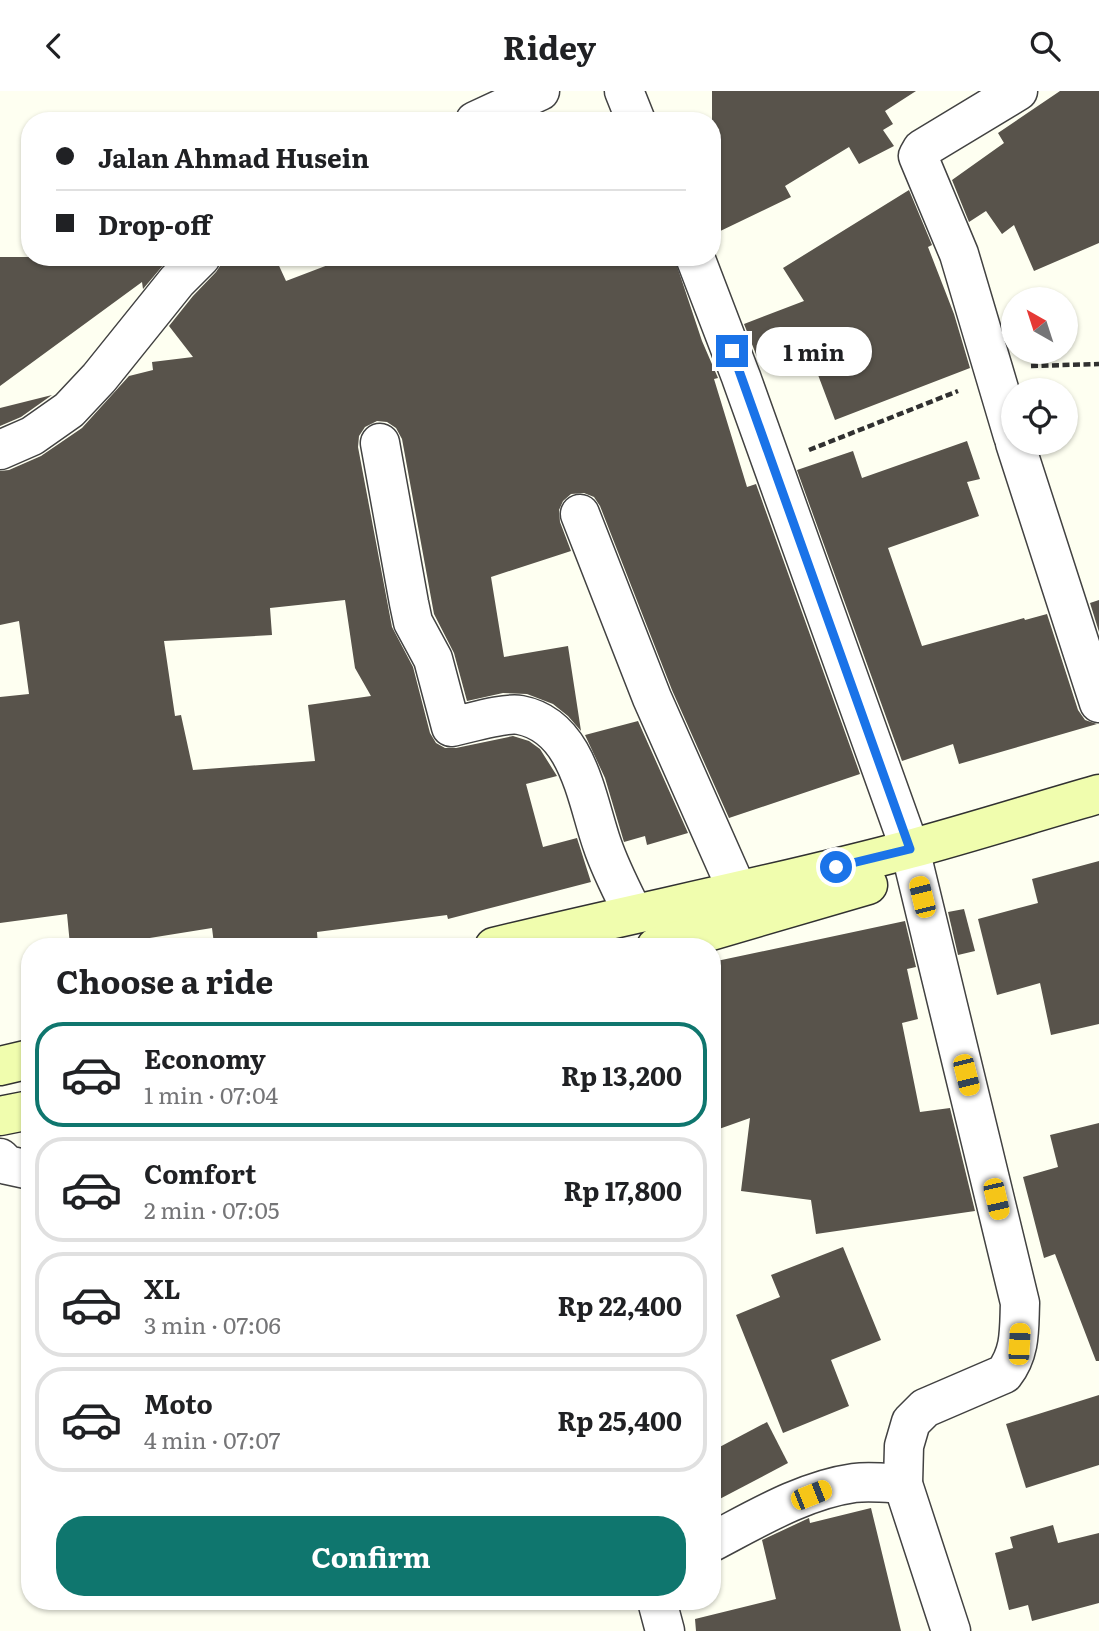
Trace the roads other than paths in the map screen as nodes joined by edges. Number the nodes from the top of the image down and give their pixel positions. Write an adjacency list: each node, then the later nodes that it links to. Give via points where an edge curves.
1 (540, 91): 4 (street)
2 (624, 91): 5 (street)
3 (1018, 91): 8 (street, via 922,149 918,156 959,254)
4 (494, 112)
5 (632, 112)
6 (192, 266): 10 (street, via 69,410 32,436)
7 (698, 266): 16 (street)
8 (1001, 399)
9 (380, 443): 18 (street, via 408,603 433,659 451,727 516,714 548,727 574,760 603,847)
10 (0, 450)
11 (1019, 455): 13 (street)
12 (580, 514): 17 (street, via 652,698)
13 (1099, 703)
14 (1099, 794): 16 (main road)
15 (1099, 818): 16 (main road)
16 (913, 860): 17 (main road); 20 (main road); 27 (street, via 1020,1303 1019,1344 1004,1374 925,1408 911,1422 904,1446)
17 (737, 892): 18 (main road)
18 (633, 913): 19 (main road)
19 (531, 938)
20 (683, 938)
21 (21, 1061): 22 (main road)
22 (0, 1066)
23 (21, 1112): 24 (main road)
24 (0, 1116)
25 (0, 1158): 26 (street)
26 (21, 1168)
27 (903, 1484): 28 (street, via 873,1482 827,1488); 31 (street)
28 (721, 1537)
29 (659, 1610): 30 (street)
30 (664, 1631)
31 (951, 1631)

